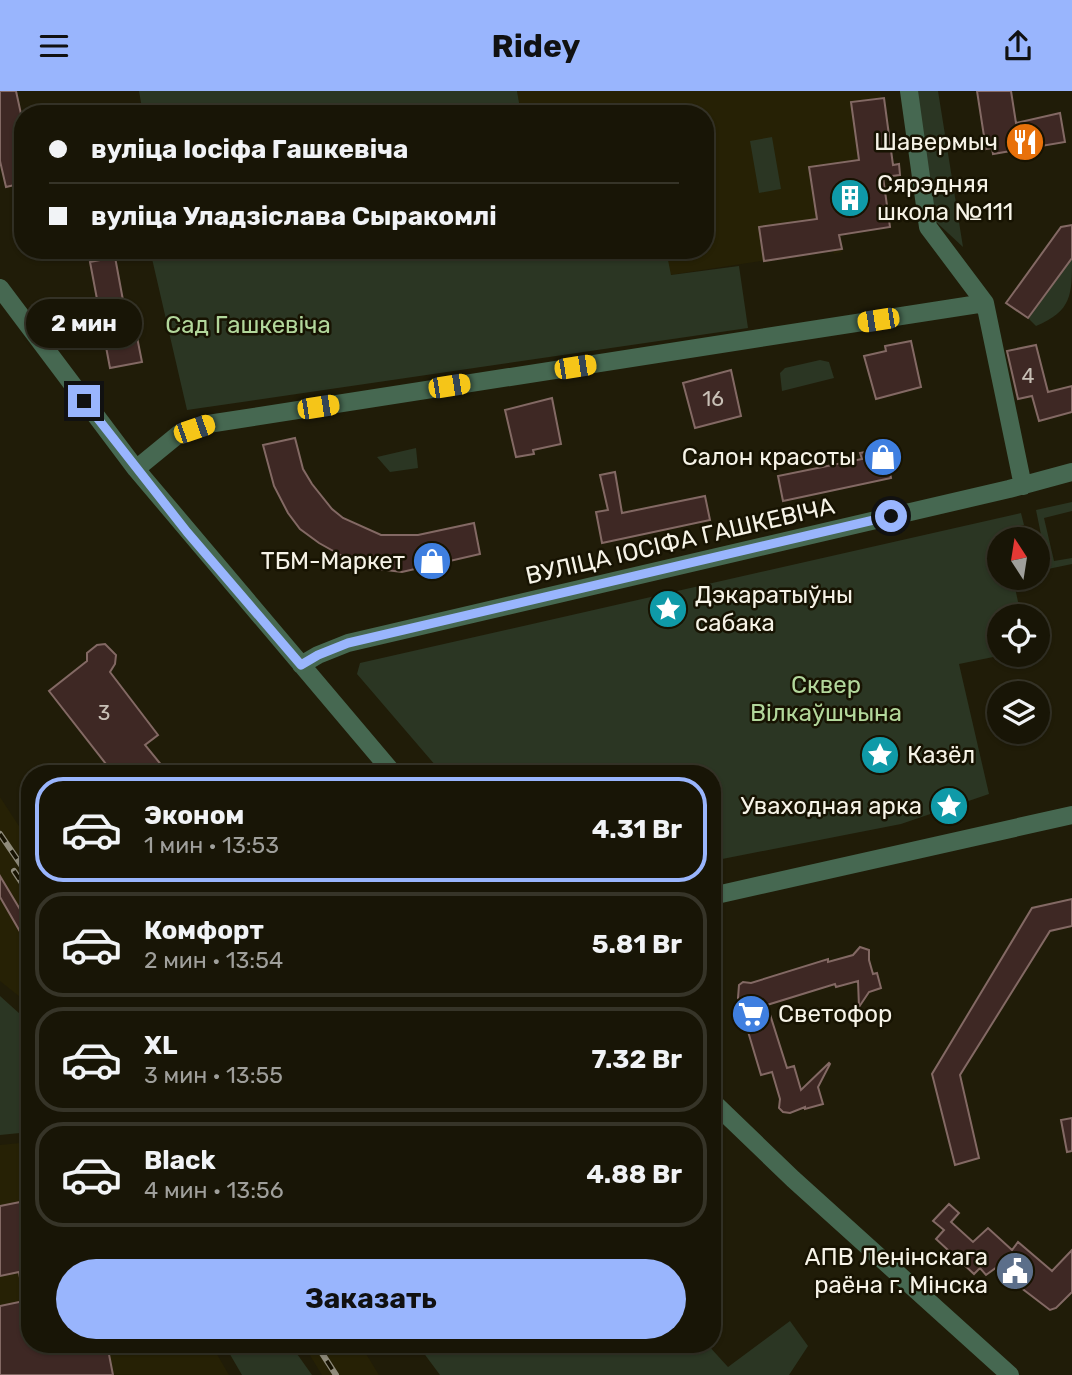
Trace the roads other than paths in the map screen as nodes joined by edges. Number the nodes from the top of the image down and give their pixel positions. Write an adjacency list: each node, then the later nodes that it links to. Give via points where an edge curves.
1 (909, 91): 3 (street, via 928,227)
2 (0, 288): 4 (street)
3 (985, 303): 4 (street, via 208,424 180,433); 6 (street)
4 (136, 469): 7 (street)
5 (1072, 472): 6 (street, ВУЛІЦА ІОСІФА ГАШКЕВІЧА)
6 (1023, 486): 7 (street, ВУЛІЦА ІОСІФА ГАШКЕВІЧА, via 348,643)
7 (301, 665): 8 (street)
8 (386, 765)
9 (1072, 815): 10 (street)
10 (721, 895)
11 (721, 1110): 12 (street)
12 (1010, 1375)

